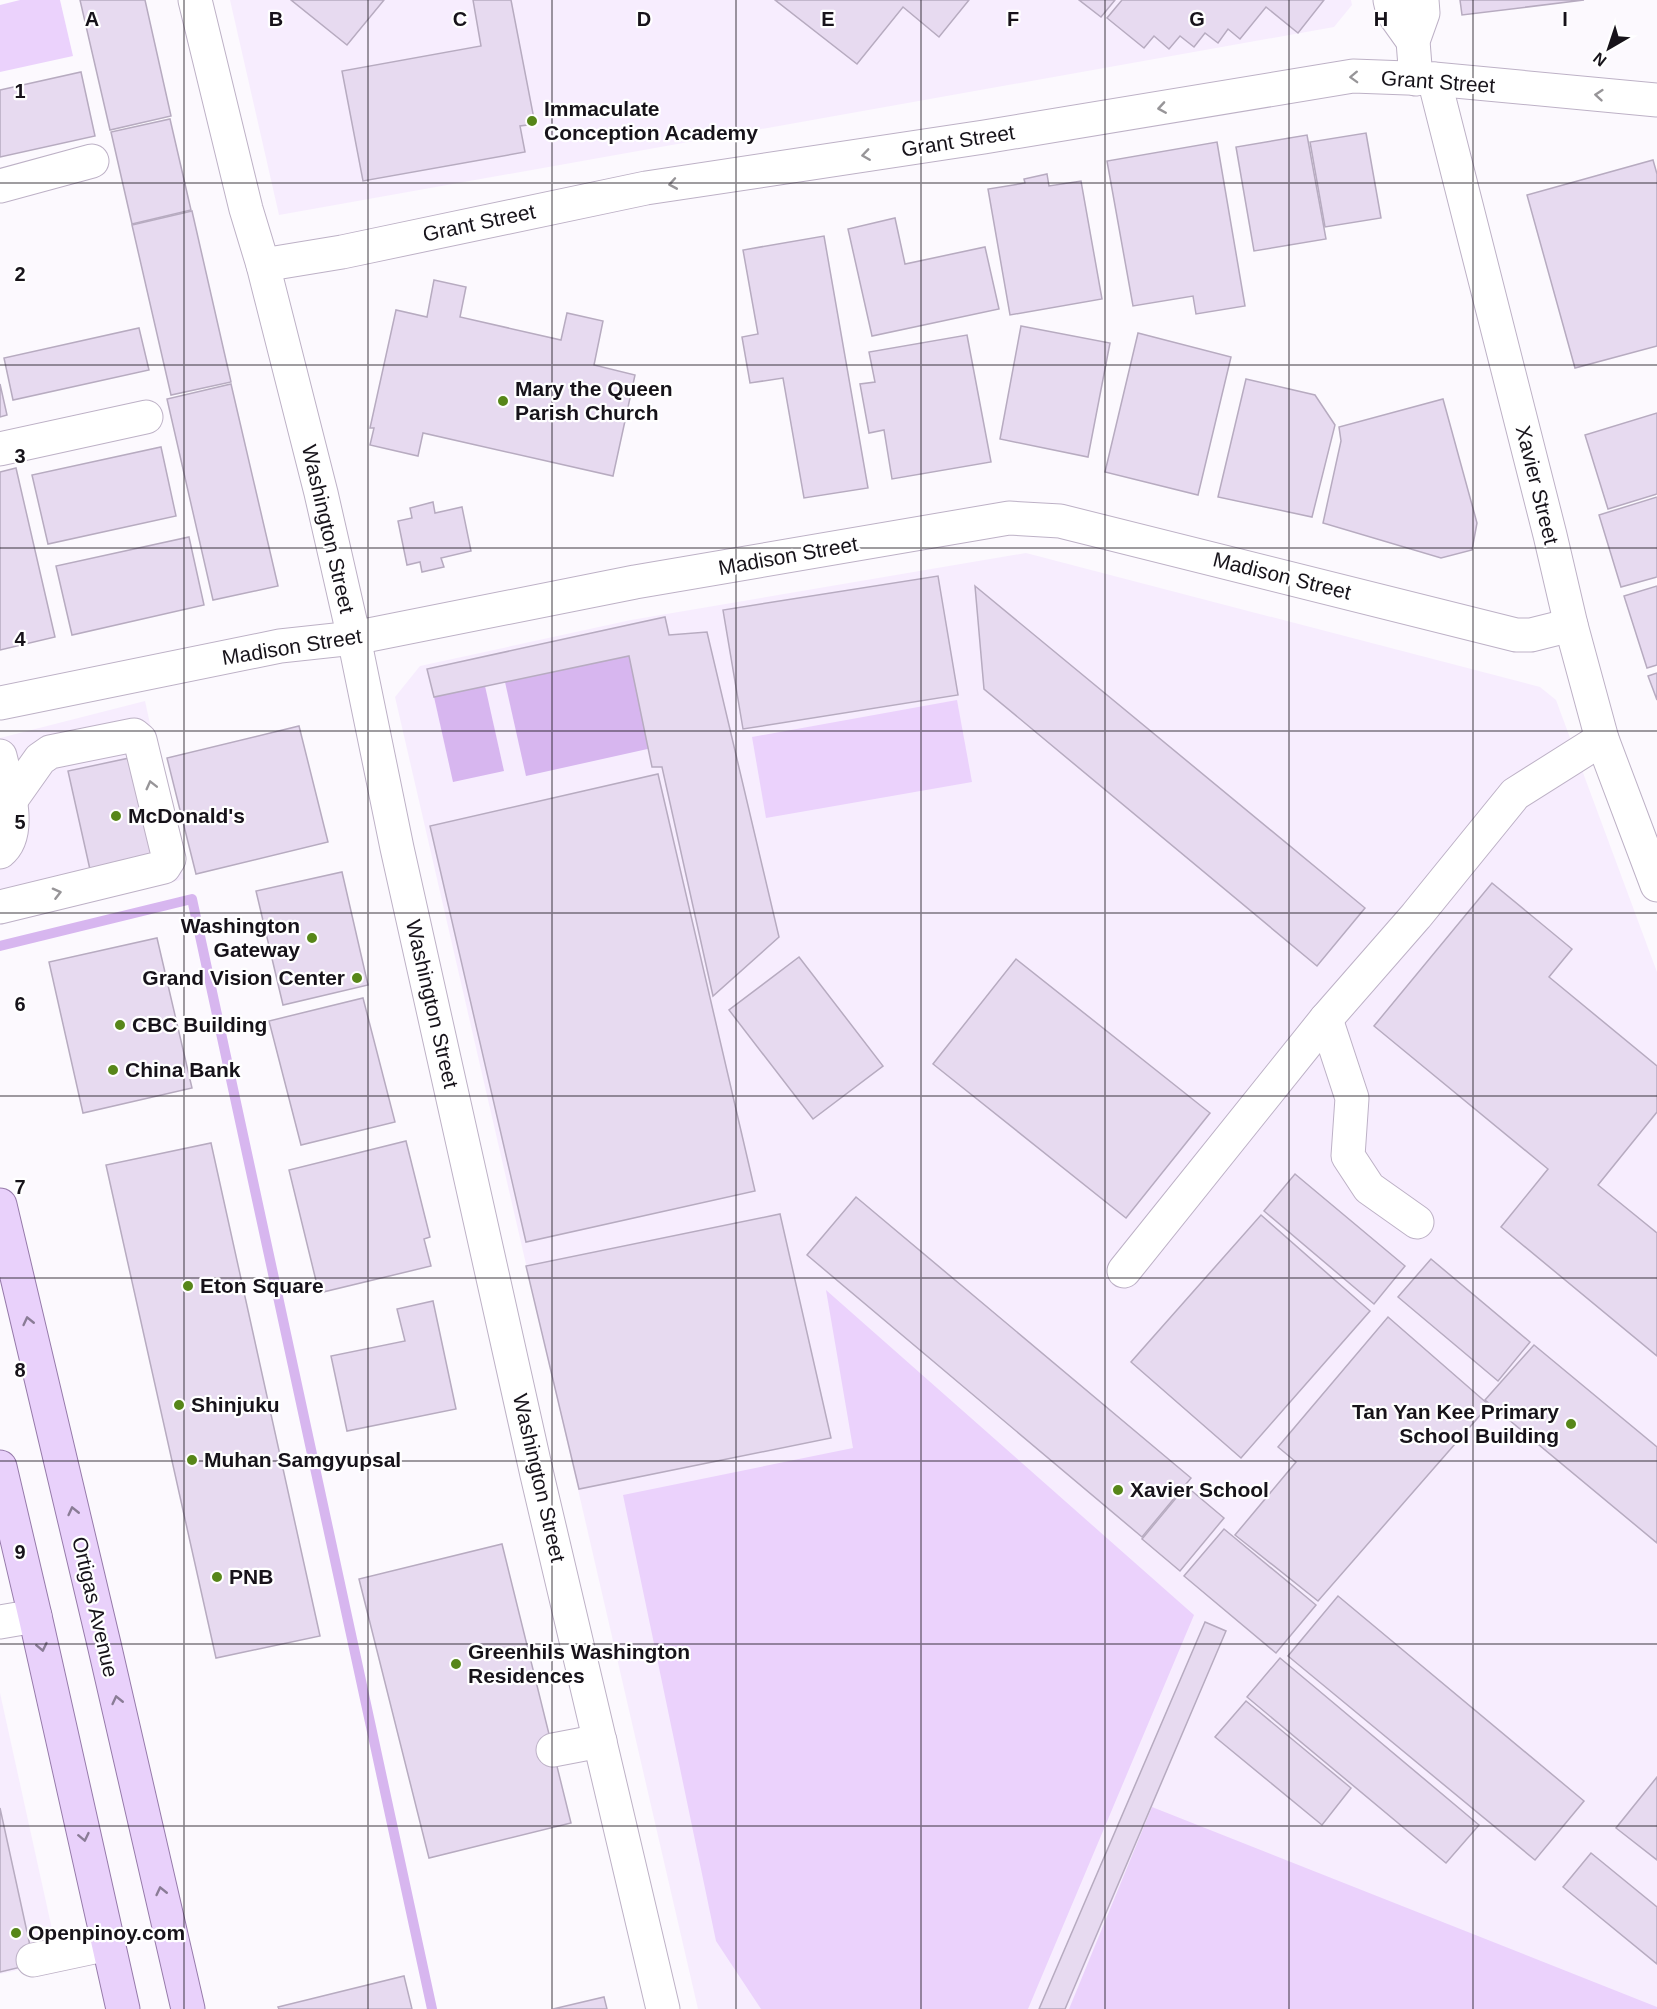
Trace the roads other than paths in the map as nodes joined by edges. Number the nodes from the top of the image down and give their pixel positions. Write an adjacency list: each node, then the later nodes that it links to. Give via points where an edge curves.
1 (195, 0): 9 (street, Washington Street, via 246,209)
2 (1390, 0): 4 (street, via 1393,13)
3 (1422, 0): 4 (street, Xavier Street, via 1423,13)
4 (1413, 41): 5 (street, Xavier Street)
5 (1425, 79): 6 (street, Grant Street, one-way to 5); 9 (street, Grant Street, one-way to 9, via 1353,76 678,183); 12 (street, Xavier Street, via 1551,535)
6 (1657, 100)
7 (92, 161): 8 (street)
8 (0, 186)
9 (264, 265): 13 (street, Washington Street)
10 (146, 417): 11 (street)
11 (0, 449)
12 (1571, 626): 13 (street, Madison Street, via 1516,636 1060,521 1010,518 635,582); 15 (street, Xavier Street)
13 (354, 638): 14 (street, Madison Street, via 280,646); 28 (street, Washington Street, via 397,848)
14 (0, 703)
15 (1602, 739): 19 (street, Xavier Street); 21 (street, via 1515,794)
16 (0, 756): 17 (street)
17 (11, 800): 18 (street, via 11,838); 20 (street, one-way to 17, via 164,867 169,859 140,740 134,735 50,752 40,759)
18 (0, 852)
19 (1657, 885)
20 (0, 907)
21 (1326, 1019): 23 (street, via 1352,1098 1348,1156 1369,1188); 24 (street)
22 (0, 1205): 33 (main road, Ortigas Avenue, one-way to 22)
23 (1417, 1222)
24 (1124, 1271)
25 (0, 1467): 26 (main road)
26 (35, 1616): 27 (street); 30 (main road, one-way to 30)
27 (0, 1622)
28 (600, 1741): 29 (street); 34 (street, Washington Street)
29 (553, 1750)
30 (108, 1944): 31 (street); 32 (main road)
31 (45, 1958)
32 (123, 2009)
33 (188, 2009)
34 (663, 2009)

